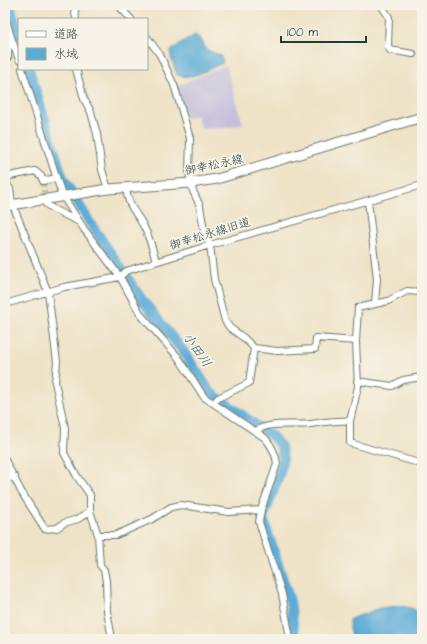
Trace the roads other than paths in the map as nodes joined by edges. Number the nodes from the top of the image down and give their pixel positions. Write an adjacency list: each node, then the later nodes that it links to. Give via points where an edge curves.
1 (74, 5): 5 (street)
2 (118, 5): 6 (street)
3 (381, 5): 9 (street, via 389,17 388,47 390,50)
4 (5, 17): 7 (street)
5 (76, 18)
6 (130, 18)
7 (9, 30): 10 (street); 11 (street, via 8,57)
8 (148, 38): 18 (street, via 160,55 174,85 190,138 189,173)
9 (413, 54)
10 (18, 57)
11 (5, 60)
12 (22, 70): 16 (street)
13 (76, 70): 21 (street, via 97,134 102,170)
14 (422, 117): 18 (main road, 御幸松永線, via 243,172)
15 (5, 177): 16 (street, via 35,171 43,181)
16 (56, 178): 22 (street)
17 (5, 181): 24 (street, via 10,189)
18 (192, 183): 20 (main road, 御幸松永線); 27 (street)
19 (422, 185): 23 (street, 御幸松永線旧道)
20 (126, 188): 21 (main road, 御幸松永線); 28 (street, via 127,202 145,230)
21 (108, 189): 22 (main road, 御幸松永線)
22 (68, 195): 24 (main road, 御幸松永線); 26 (street)
23 (368, 201): 27 (street, 御幸松永線旧道); 32 (street, via 377,279)
24 (9, 204): 30 (street)
25 (46, 204): 26 (street)
26 (81, 223): 29 (street)
27 (210, 245): 28 (street, 御幸松永線旧道); 35 (street, via 214,279 225,321)
28 (156, 261): 29 (street, 御幸松永線旧道)
29 (123, 274): 30 (street, 御幸松永線旧道); 38 (street, via 141,316 178,357 204,397)
30 (48, 292): 33 (street, 御幸松永線旧道); 46 (street, via 57,362 55,382 65,428 64,453 90,495)
31 (422, 292): 32 (street, via 407,291 388,301)
32 (375, 302): 34 (street, via 358,308)
33 (5, 304)
34 (356, 342): 35 (street, via 316,338 315,348 277,351); 37 (street)
35 (254, 348): 38 (street, via 249,383)
36 (422, 377): 37 (street, via 403,380 392,386)
37 (357, 381): 39 (street)
38 (215, 401): 40 (street)
39 (350, 421): 40 (street, via 279,424); 42 (street, via 350,443)
40 (258, 429): 45 (street, via 273,447 277,464)
41 (5, 460): 43 (street)
42 (422, 464)
43 (15, 477): 44 (street); 46 (street, via 45,529 57,528 64,523 78,520)
44 (5, 478)
45 (261, 510): 47 (street, via 229,512 181,505 171,507 152,519 116,535); 49 (street, via 259,522 282,594)
46 (90, 511): 47 (street)
47 (98, 534): 48 (street, via 100,565 106,581 107,611)
48 (112, 639)
49 (290, 639)

